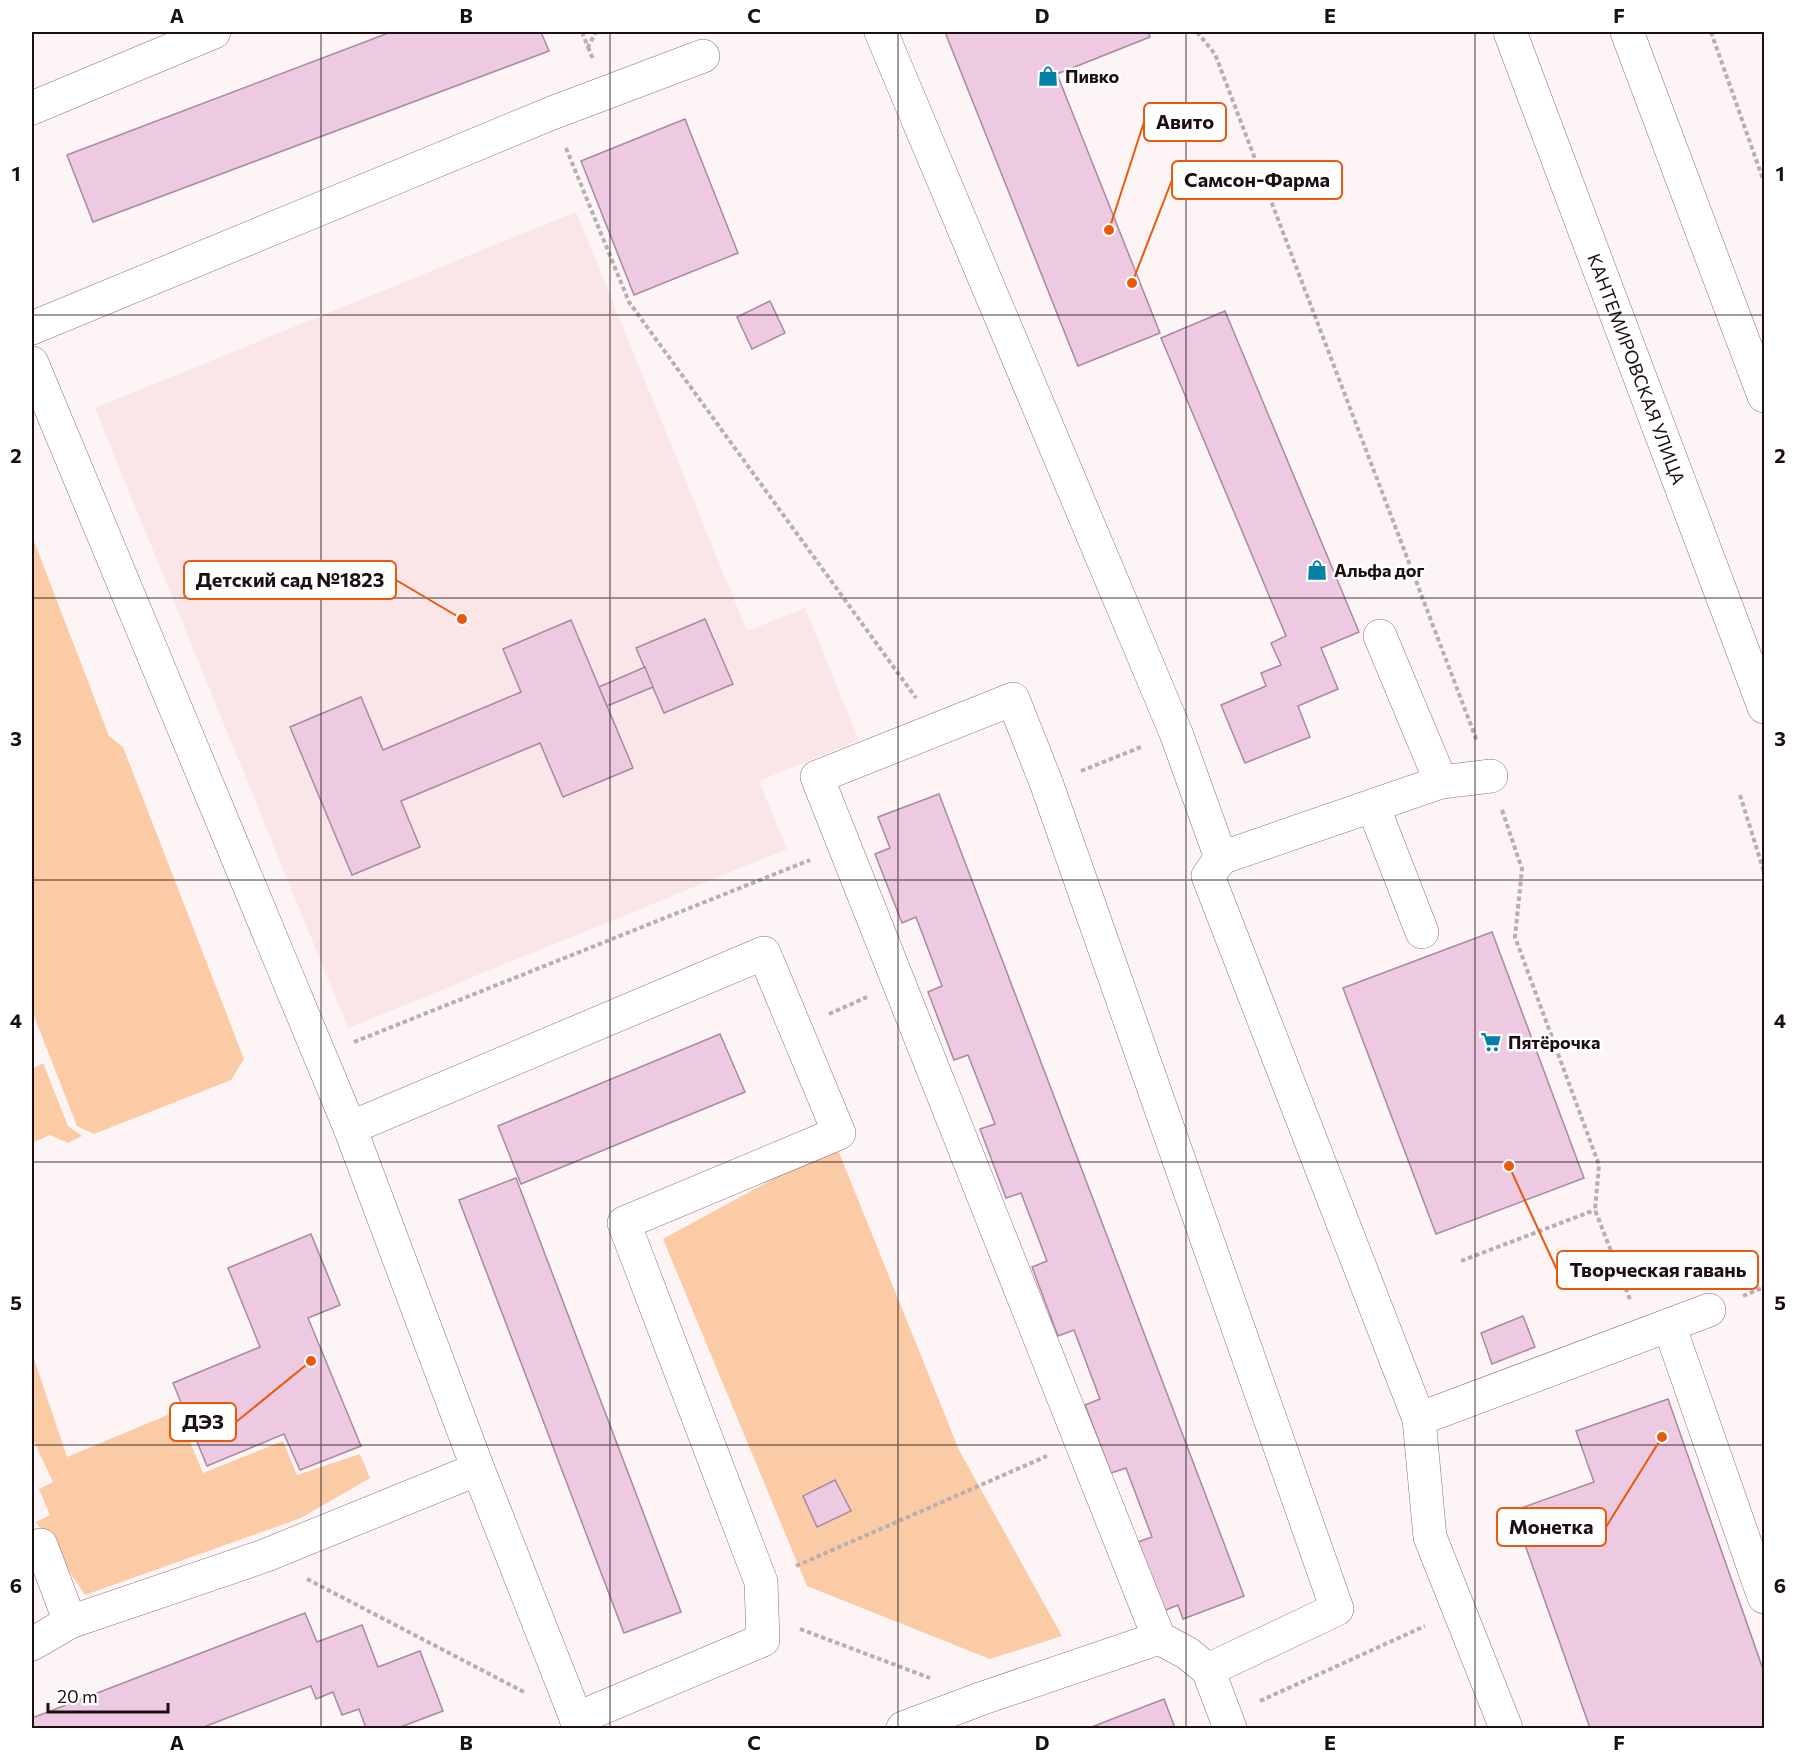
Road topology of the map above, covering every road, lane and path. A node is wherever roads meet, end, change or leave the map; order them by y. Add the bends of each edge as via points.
1 (214, 32) edge
2 (582, 32) edge
3 (596, 32) edge
4 (881, 32) edge
5 (1197, 32) edge
6 (1510, 32) edge
7 (1627, 32) edge
8 (1711, 32) edge
9 (1215, 54) dead end
10 (703, 56) dead end
11 (32, 108) edge
12 (552, 114) junction
13 (1764, 182) edge
14 (32, 328) edge
15 (32, 363) edge
16 (1764, 396) edge
17 (1380, 636) dead end
18 (1764, 707) edge
19 (938, 729) junction
20 (1176, 733) junction
21 (1491, 776) dead end
22 (1441, 782) junction
23 (1047, 785) junction
24 (1740, 795) dead end
25 (1373, 806) junction
26 (1221, 858) junction
27 (1764, 872) edge
28 (774, 875) dead end
29 (1422, 932) dead end
30 (899, 983) junction
31 (796, 1028) junction
32 (319, 1056) junction
33 (350, 1128) junction
34 (1595, 1210) dead end
35 (1461, 1261) dead end
36 (1709, 1310) dead end
37 (1669, 1325) junction
38 (1419, 1419) junction
39 (1081, 1441) junction
40 (478, 1469) junction
41 (41, 1545) dead end
42 (264, 1557) junction
43 (761, 1582) junction
44 (1764, 1597) edge
45 (70, 1622) junction
46 (795, 1627) dead end
47 (1159, 1638) junction
48 (32, 1644) edge
49 (1208, 1670) junction
50 (525, 1692) dead end
51 (983, 1698) junction
52 (578, 1724) edge
53 (903, 1728) edge
54 (1230, 1728) edge
55 (1506, 1728) edge

1 - 11 main road
2 - 3 path via 588,46
4 - 20 main road
5 - 9 path
6 - 18 main road, КАНТЕМИРОВСКАЯ УЛИЦА
7 - 16 main road
8 - 13 path
10 - 12 main road
12 - 14 main road
12 - 19 path via 629,302
15 - 32 main road
17 - 22 main road
19 - 23 main road via 1013,699
19 - 30 main road via 817,777
20 - 23 path
20 - 26 main road
21 - 22 main road
22 - 25 main road
23 - 49 main road via 1337,1610
24 - 27 path
25 - 26 main road
25 - 29 main road
26 - 38 main road via 1208,876
28 - 32 path
30 - 31 path
30 - 39 main road
31 - 33 main road via 764,953
31 - 43 main road via 839,1132 624,1223
32 - 33 main road
33 - 40 main road
34 - 35 path
36 - 37 main road
37 - 38 main road
37 - 44 main road
38 - 55 main road via 1430,1538
39 - 43 path
39 - 47 main road
40 - 42 main road
40 - 52 main road
41 - 45 main road
42 - 45 main road
42 - 50 path
43 - 52 main road via 763,1640
45 - 48 main road
46 - 51 path
47 - 49 main road
47 - 51 main road
49 - 54 main road
51 - 53 main road

